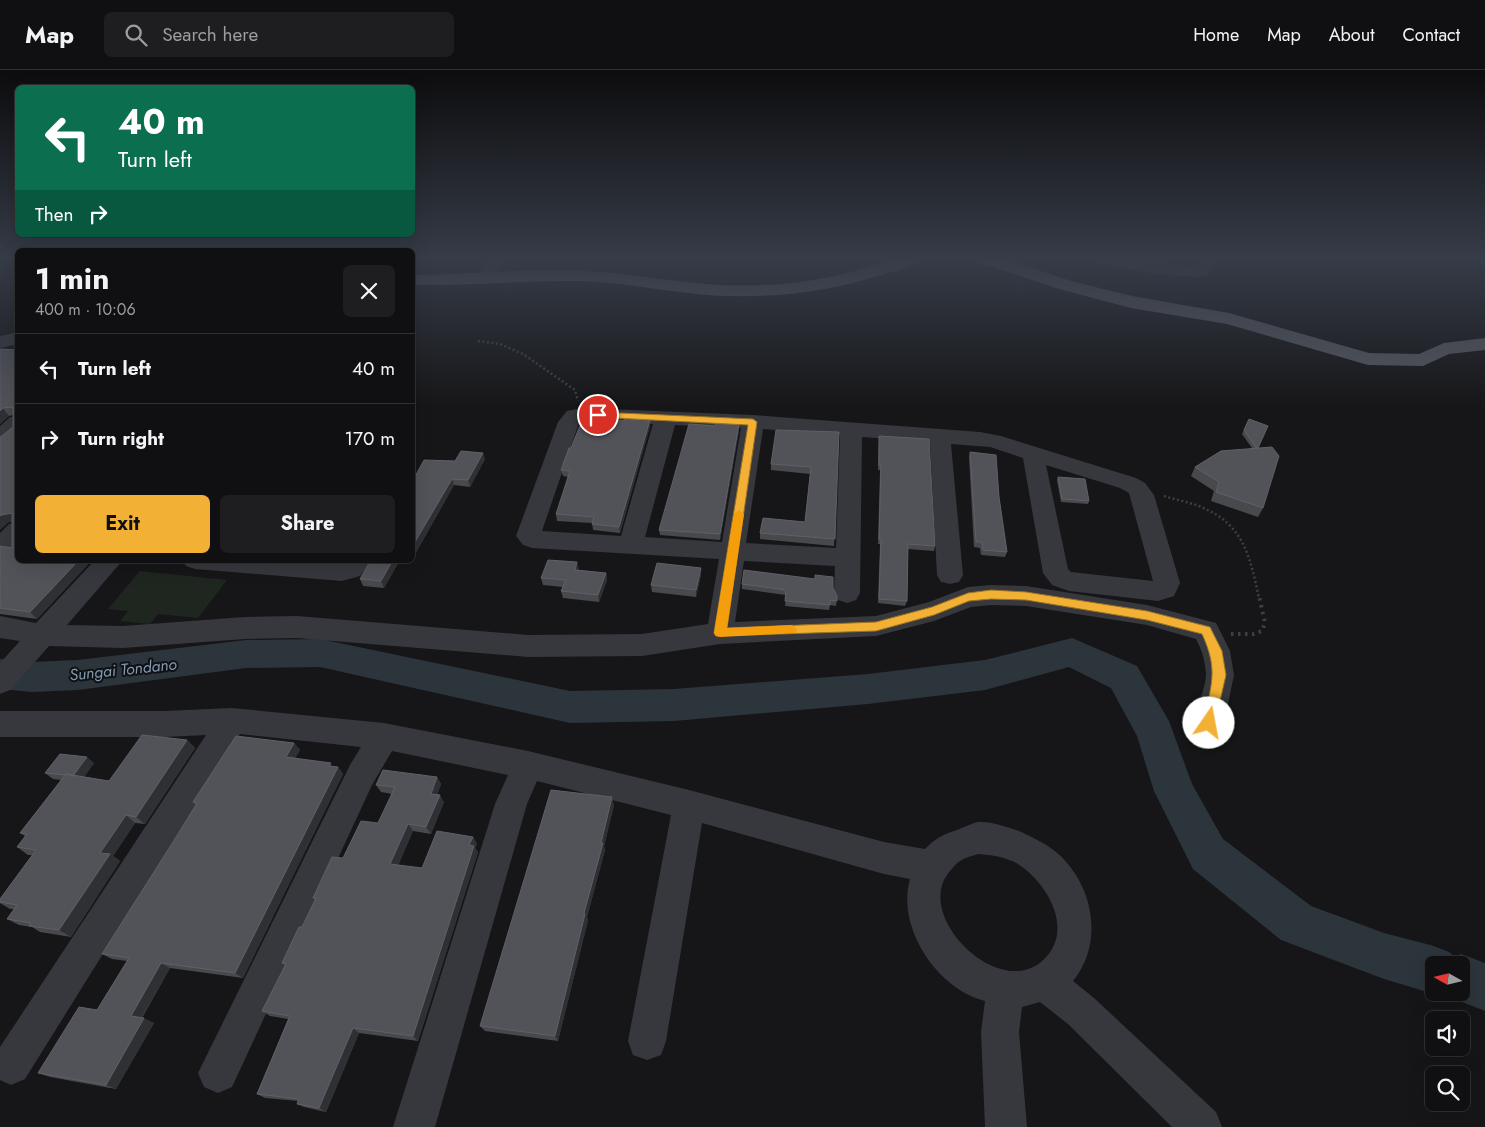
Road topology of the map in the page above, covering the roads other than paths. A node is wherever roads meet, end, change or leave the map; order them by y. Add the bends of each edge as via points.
1 (1167, 308) edge
2 (15, 339) edge
3 (0, 342) edge
4 (1485, 344) edge
5 (666, 417) junction
6 (753, 422) junction
7 (15, 424) edge
8 (851, 429) junction
9 (940, 436) junction
10 (0, 437) edge
11 (1033, 454) junction
12 (15, 533) edge
13 (15, 545) edge
14 (631, 545) junction
15 (733, 551) junction
16 (846, 558) junction
17 (107, 563) edge
18 (254, 563) edge
19 (357, 563) edge
20 (950, 575) dead end
21 (847, 593) dead end
22 (0, 627) edge
23 (720, 633) junction
24 (34, 643) junction
25 (0, 682) edge
26 (232, 721) junction
27 (1209, 723) dead end
28 (0, 724) edge
29 (384, 736) junction
30 (528, 765) junction
31 (689, 805) junction
32 (927, 878) junction
33 (1053, 974) junction
34 (996, 986) junction
35 (647, 1041) dead end
36 (11, 1065) dead end
37 (218, 1073) dead end
38 (414, 1127) edge
39 (1006, 1127) edge
40 (1201, 1127) edge

1 - 4 main road via 1229,319 1368,358 1423,360 1444,349
2 - 3 street
5 - 6 street
5 - 14 street
5 - 14 street via 574,416 569,422 528,536 541,540
6 - 8 street
6 - 15 street
7 - 10 street
8 - 9 street
8 - 16 street
9 - 11 street via 993,441
9 - 20 street
11 - 11 street via 1056,573 1070,581 1158,591 1165,589 1167,583 1142,495 1137,488
12 - 13 street via 7,541
14 - 15 street
15 - 16 street
15 - 23 street
16 - 21 street
17 - 24 street
18 - 19 street via 342,572
22 - 24 street
23 - 24 street via 642,645 528,646 297,627
23 - 27 street via 876,626 934,611 968,597 991,595 1026,596 1147,615 1206,630 1216,651 1220,675
24 - 25 street
26 - 28 street
26 - 29 street
26 - 36 street
29 - 30 street
29 - 37 street via 361,775
30 - 31 street
30 - 38 street via 511,804
31 - 32 street via 884,858
31 - 35 street
32 - 33 street via 938,858 956,844 978,838 1016,845 1039,859 1058,879 1071,904 1074,918 1070,956
32 - 34 street via 925,916 936,942 959,968
33 - 34 street via 1025,988
33 - 40 street via 1081,1010
34 - 39 street

